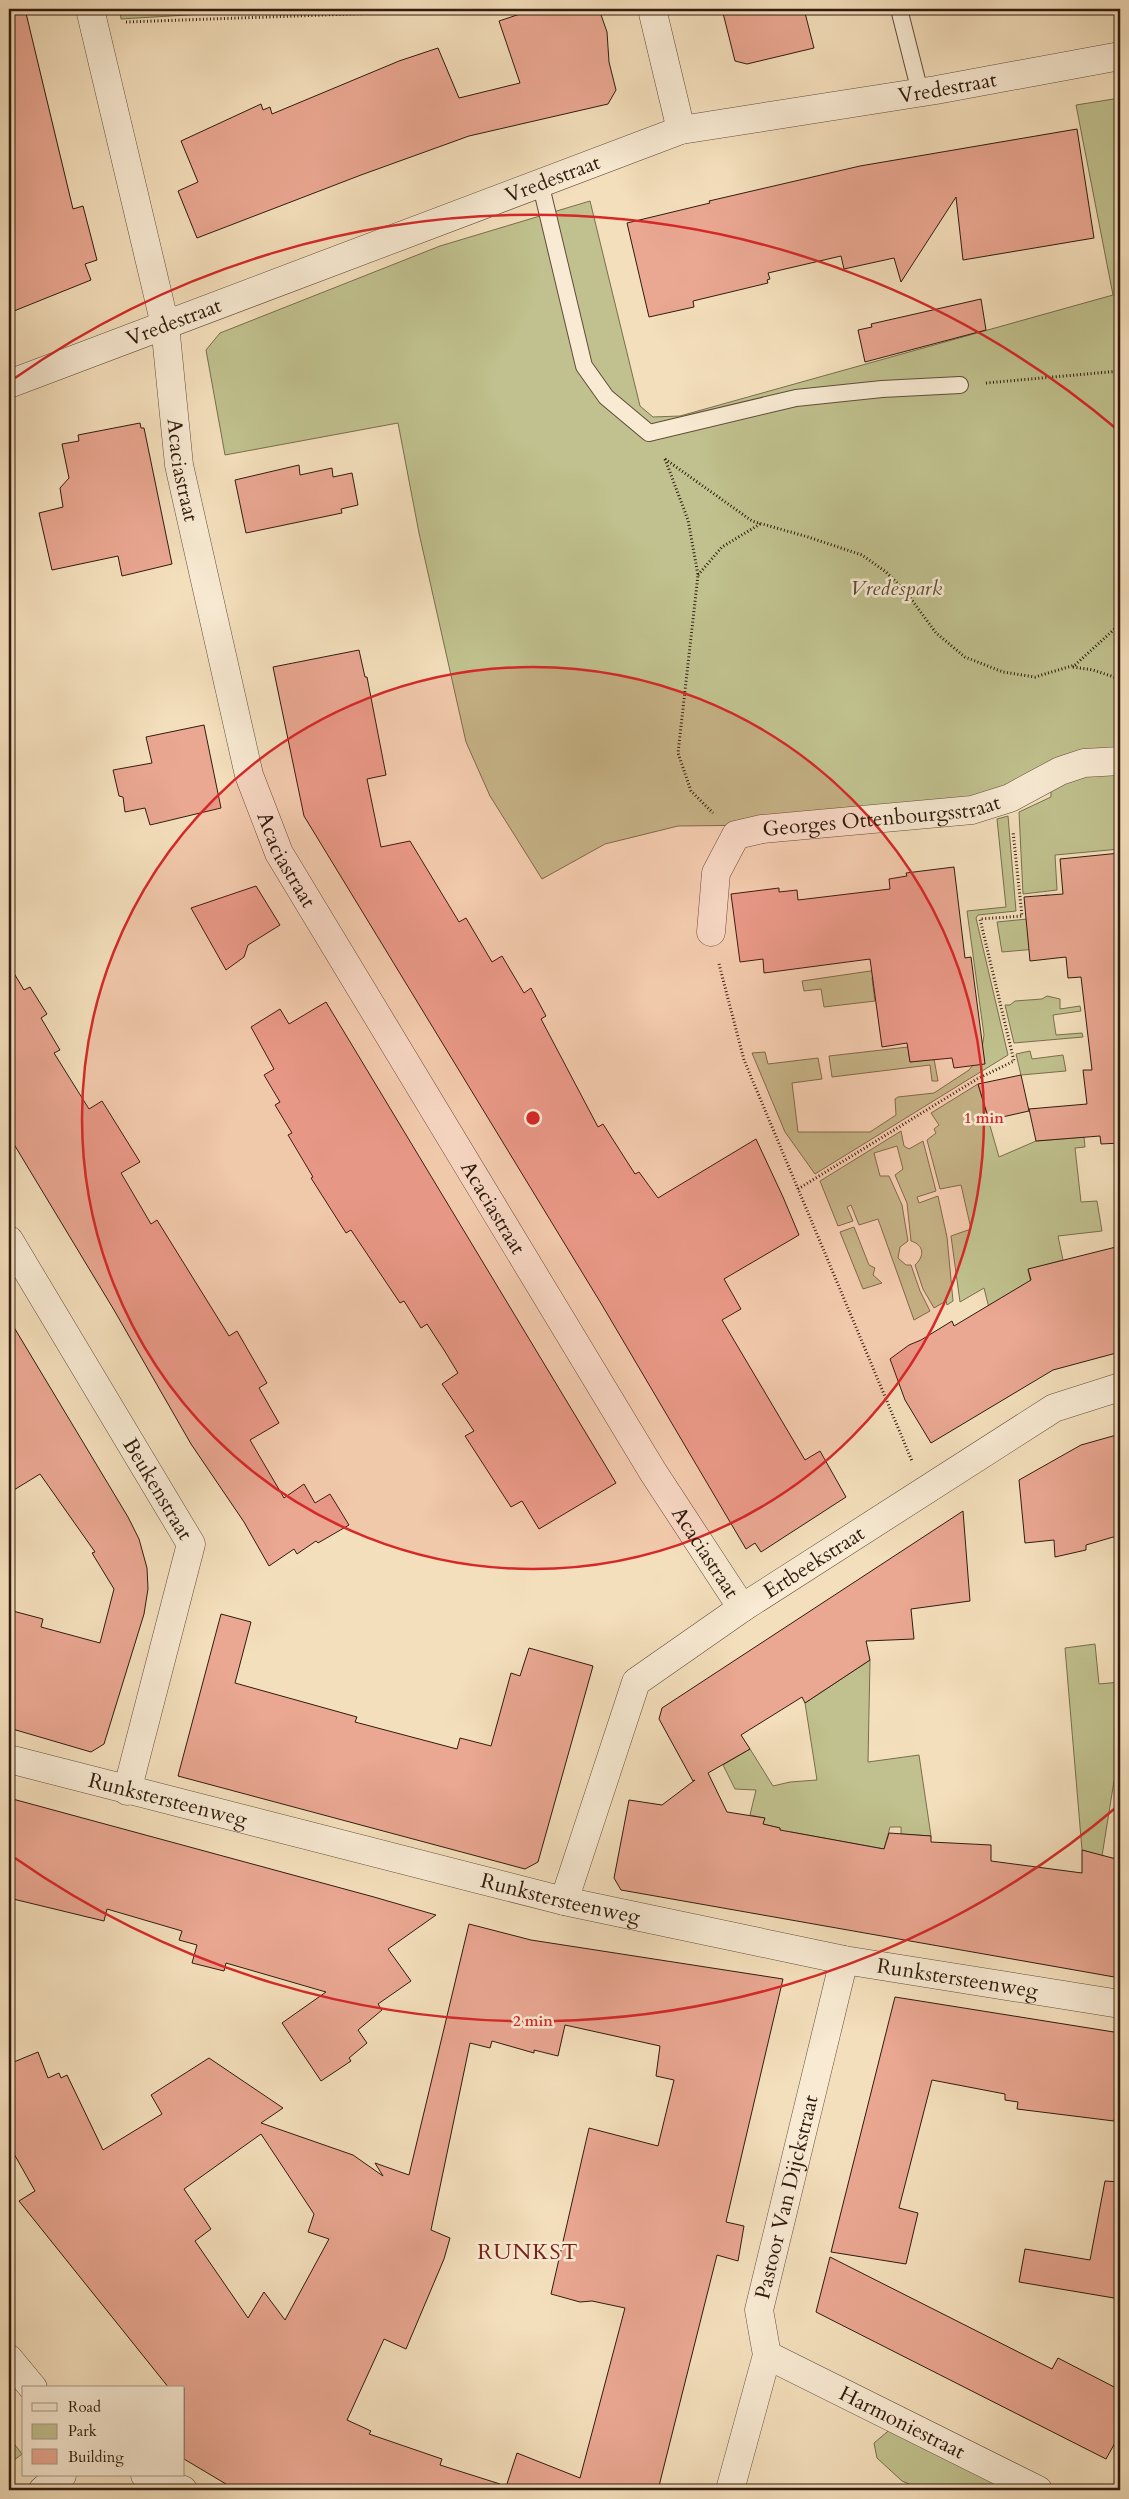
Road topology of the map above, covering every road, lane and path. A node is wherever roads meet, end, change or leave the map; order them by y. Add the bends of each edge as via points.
1 (408, 9) edge
2 (652, 9) edge
3 (899, 9) edge
4 (91, 16) edge
5 (1120, 56) edge
6 (920, 92) junction
7 (681, 130) junction
8 (540, 182) junction
9 (165, 325) junction
10 (1120, 371) edge
11 (9, 384) edge
12 (960, 385) joint
13 (649, 433) junction
14 (665, 459) junction
15 (760, 523) junction
16 (698, 575) junction
17 (1120, 624) edge
18 (1070, 667) junction
19 (1120, 679) edge
20 (1120, 761) edge
21 (1010, 798) junction
22 (736, 835) junction
23 (711, 932) joint
24 (798, 1189) junction
25 (9, 1240) edge
26 (1120, 1387) edge
27 (924, 1492) junction
28 (742, 1608) junction
29 (9, 1759) edge
30 (127, 1791) junction
31 (564, 1901) junction
32 (844, 1960) junction
33 (1120, 2004) edge
34 (767, 2355) junction
35 (9, 2359) edge
36 (31, 2386) edge
37 (61, 2476) edge
38 (148, 2476) edge
39 (43, 2490) edge
40 (183, 2490) edge
41 (730, 2490) edge
42 (1038, 2490) edge

1 - 4 path via 408,12
2 - 7 street
3 - 6 lane
4 - 9 street, Acaciastraat
5 - 6 street, Vredestraat
6 - 7 street, Vredestraat
7 - 8 street, Vredestraat
8 - 9 street, Vredestraat
8 - 13 lane via 584,366 606,397
9 - 11 street, Vredestraat
9 - 28 street, Acaciastraat via 179,465 248,775 279,853 653,1472
10 - 12 path
12 - 13 lane via 796,398
13 - 14 path
14 - 15 path via 752,521
14 - 16 path via 688,520
15 - 16 path via 722,547
15 - 18 path via 862,556 886,572 906,592 936,633 965,657 1003,672 1036,677
16 - 22 path via 678,752 691,791
17 - 18 path
18 - 19 path
20 - 21 street, Georges Ottenbourgsstraat via 1084,764 1060,771
21 - 22 street, Georges Ottenbourgsstraat via 972,810 762,829
21 - 24 path via 1022,916 980,919 1014,1061 977,1079
22 - 23 street, Georges Ottenbourgsstraat via 716,873
23 - 24 path via 744,1060
24 - 27 path
25 - 30 street, Beukenstraat via 191,1544
26 - 27 street, Ertbeekstraat via 1054,1408
27 - 28 street, Ertbeekstraat
28 - 31 street, Ertbeekstraat via 636,1682
29 - 30 street, Runkstersteenweg
30 - 31 street, Runkstersteenweg
31 - 32 street, Runkstersteenweg
32 - 33 street, Runkstersteenweg
32 - 34 street, Pastoor Van Dijckstraat via 759,2310
34 - 41 street, Pastoor Van Dijckstraat
34 - 42 street, Harmoniestraat
35 - 36 street
37 - 39 street
38 - 40 street

